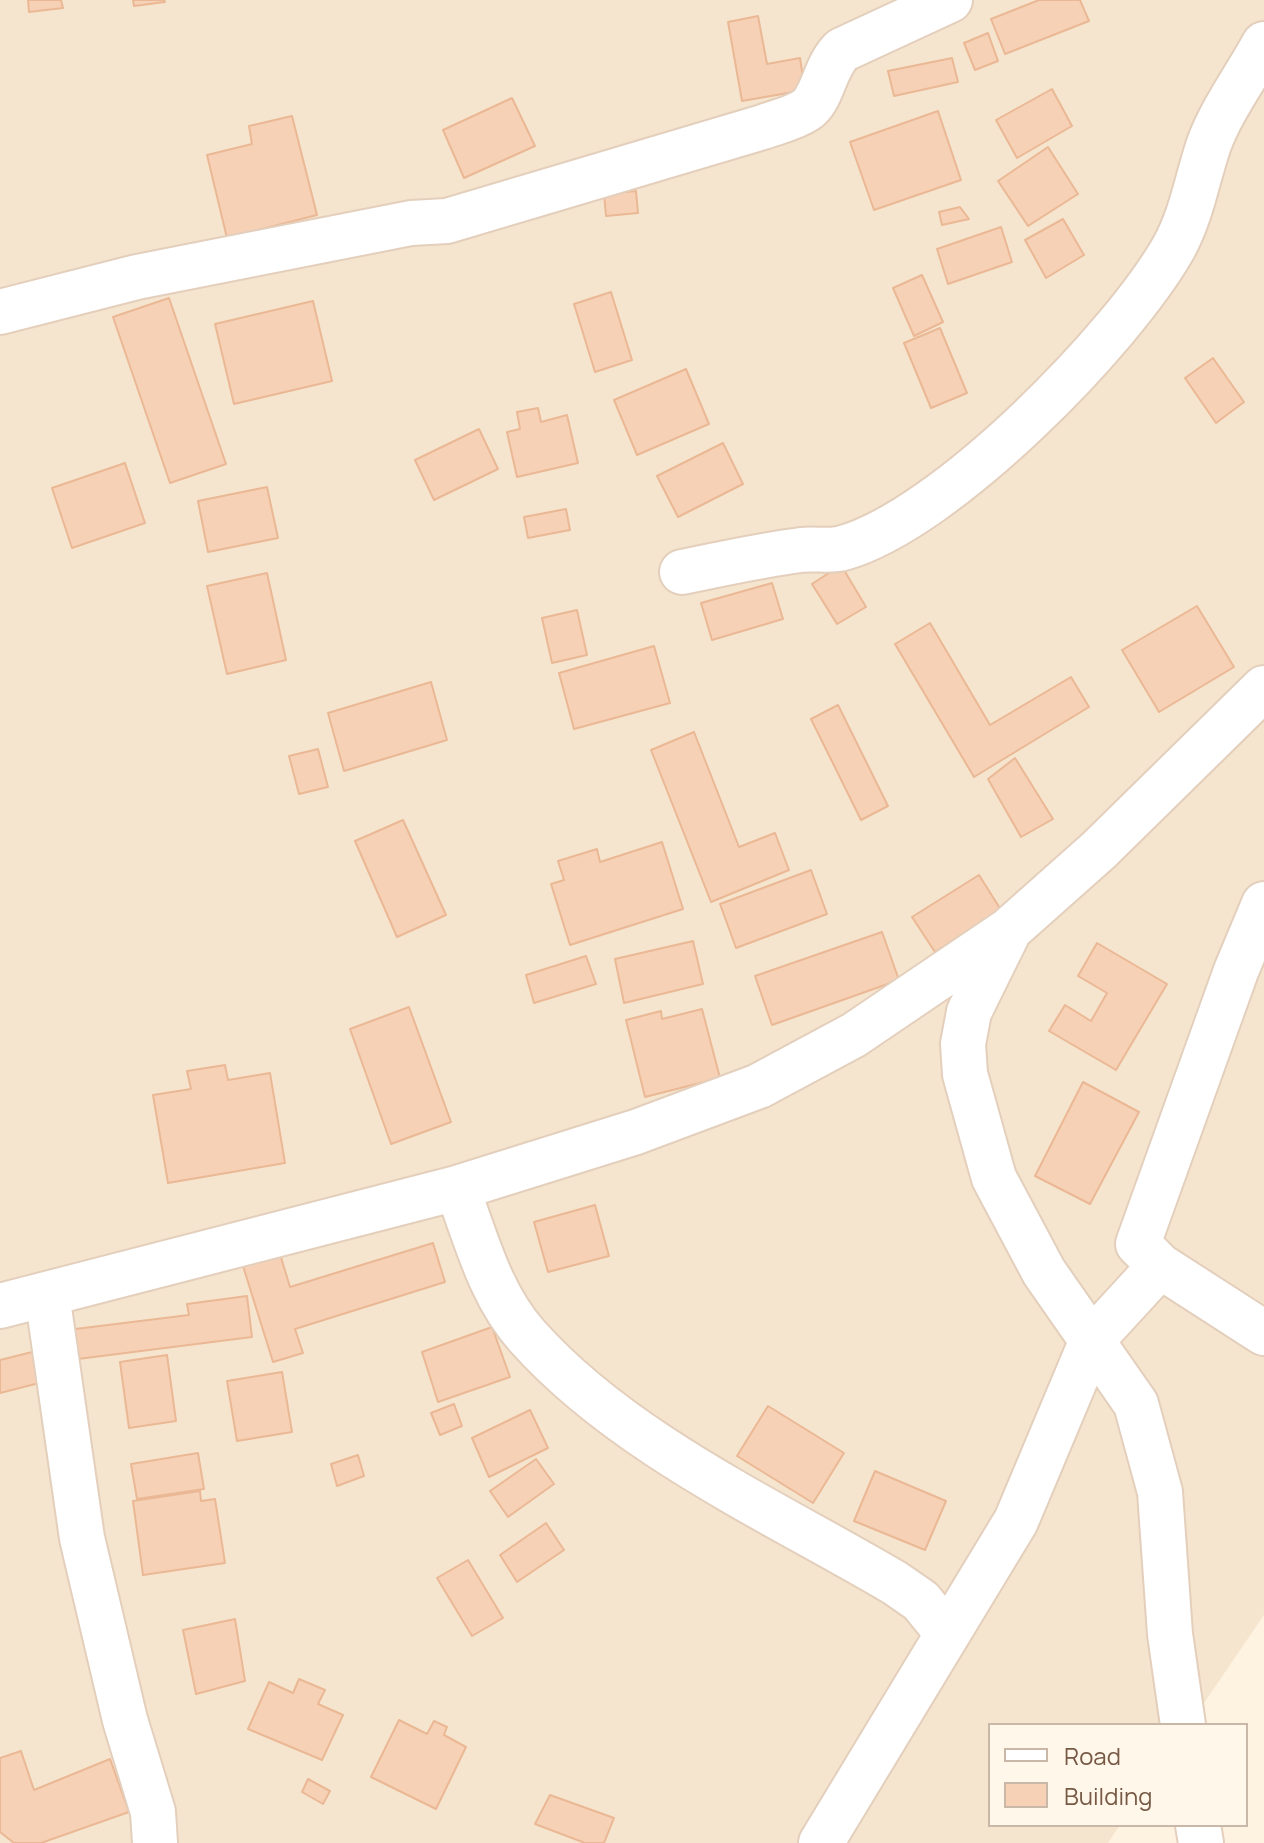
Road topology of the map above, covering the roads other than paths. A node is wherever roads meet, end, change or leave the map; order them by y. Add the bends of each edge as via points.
1 (950, 0) edge
2 (1264, 44) edge
3 (0, 312) edge
4 (682, 572) dead end
5 (1264, 688) edge
6 (1264, 904) edge
7 (1009, 930) junction
8 (457, 1188) junction
9 (1160, 1266) junction
10 (47, 1294) junction
11 (0, 1306) edge
12 (1264, 1333) edge
13 (1092, 1340) junction
14 (946, 1632) junction
15 (1183, 1723) edge
16 (155, 1843) edge
17 (821, 1843) edge

1 - 3 street via 842,50 831,60 813,104 763,127 447,221 411,223 137,277
2 - 4 street via 1221,115 1200,183 1159,273 1059,390 993,451 946,492 872,537 841,549 805,549
5 - 7 street
6 - 9 street via 1138,1244
7 - 8 street via 854,1035 759,1086 636,1132
7 - 13 street via 969,1012 965,1074 994,1178 1044,1272
8 - 10 street
8 - 14 street via 492,1283 526,1335 590,1394 731,1491 921,1601
9 - 12 street
9 - 13 street
10 - 11 street
10 - 16 street via 82,1538 125,1720 153,1812
13 - 14 street via 1016,1521
13 - 15 street via 1136,1404 1160,1492
14 - 17 street

